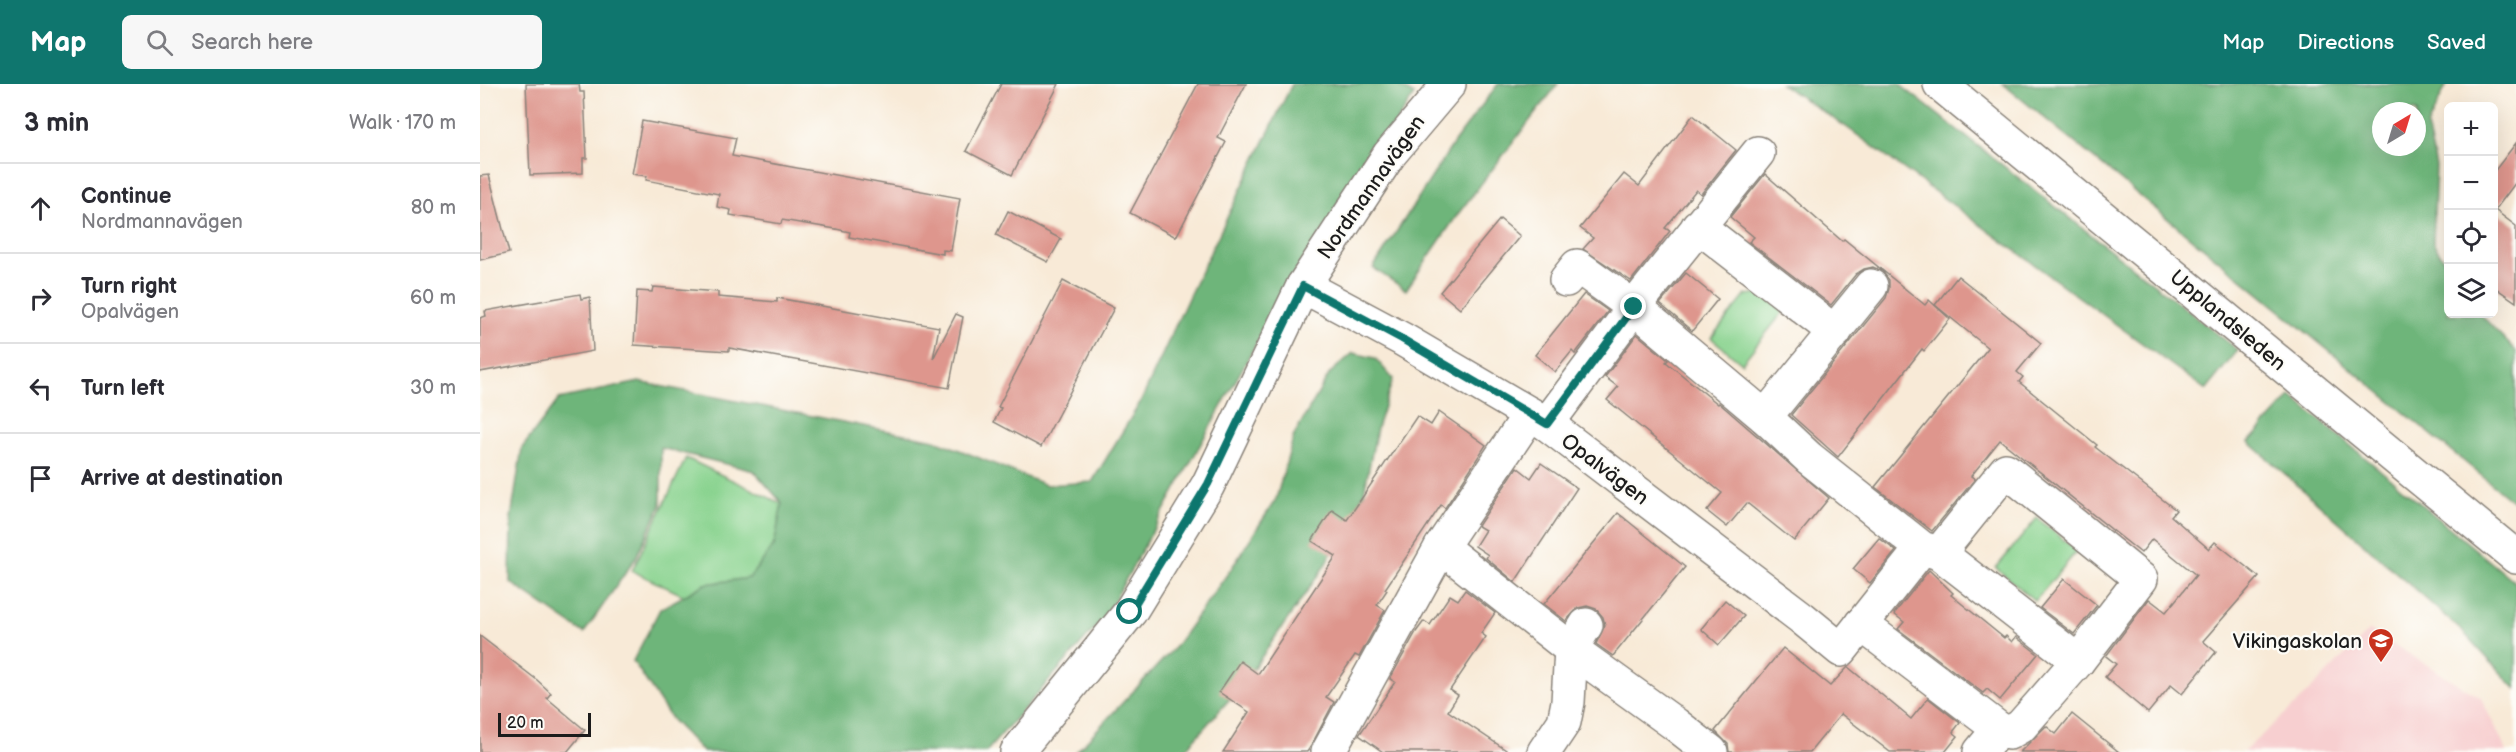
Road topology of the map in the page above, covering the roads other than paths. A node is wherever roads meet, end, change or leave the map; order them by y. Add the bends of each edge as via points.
1 (1940, 84) edge
2 (1439, 87) edge
3 (1758, 153) dead end
4 (1698, 226) junction
5 (1566, 280) dead end
6 (1303, 286) junction
7 (1871, 286) dead end
8 (1634, 307) junction
9 (1834, 332) junction
10 (1766, 417) junction
11 (1538, 419) junction
12 (1440, 547) junction
13 (1931, 551) junction
14 (2516, 557) edge
15 (1861, 624) junction
16 (1579, 637) junction
17 (2078, 661) junction
18 (1989, 741) edge
19 (1337, 749) edge
20 (1017, 752) edge
21 (1544, 752) edge
22 (1711, 752) edge

1 - 14 street, Upplandsleden
2 - 6 street, Nordmannavägen via 1360,196
3 - 4 street
4 - 8 street
4 - 9 street
5 - 8 street via 1577,266
6 - 11 street, Opalvägen
6 - 20 street, Nordmannavägen via 1208,484 1136,602
7 - 9 street
8 - 10 street
8 - 11 street
9 - 10 street
10 - 13 street via 1809,458
11 - 12 street
11 - 15 street, Opalvägen via 1841,650
12 - 16 street
12 - 19 street
13 - 15 street
13 - 17 street
13 - 17 street via 2006,470 2140,579
15 - 18 street
16 - 21 street via 1564,722
16 - 22 street
17 - 18 street via 2021,726

